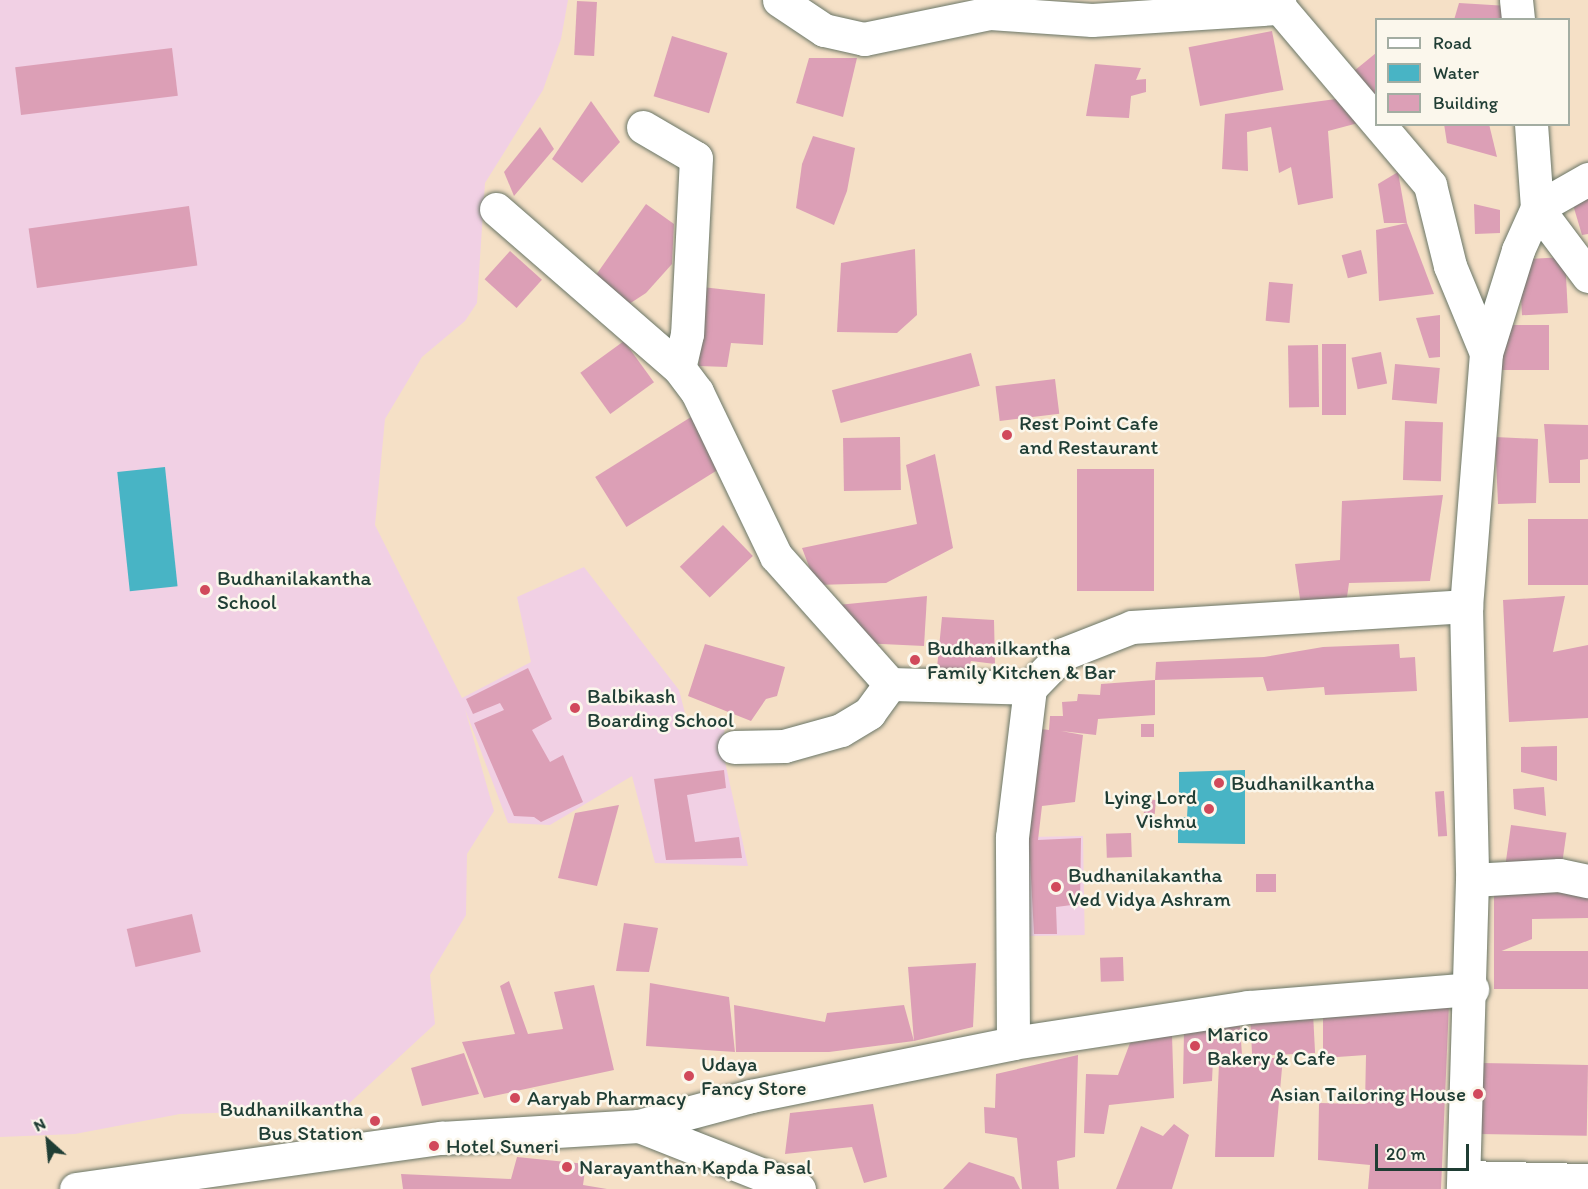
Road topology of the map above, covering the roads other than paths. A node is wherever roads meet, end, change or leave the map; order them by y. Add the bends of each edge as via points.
1 (779, 0) edge
2 (1516, 0) edge
3 (1279, 4) edge
4 (1518, 18) edge
5 (1375, 119) edge
6 (1381, 126) edge
7 (1531, 126) edge
8 (643, 127) dead end
9 (1588, 178) edge
10 (496, 208) dead end
11 (1538, 208) junction
12 (1588, 276) edge
13 (1486, 353) junction
14 (679, 368) junction
15 (1466, 606) junction
16 (890, 684) junction
17 (1030, 687) junction
18 (734, 747) dead end
19 (1472, 880) junction
20 (1588, 881) edge
21 (1472, 989) junction
22 (1013, 1043) junction
23 (639, 1126) junction
24 (1588, 1180) edge
25 (1464, 1183) edge
26 (76, 1189) edge
27 (799, 1189) edge

1 - 3 street via 824,30 864,39 990,13 1092,20
2 - 4 street
3 - 5 street
6 - 13 street via 1430,185 1450,266
7 - 11 street
8 - 14 street via 696,158 687,334
9 - 11 street
10 - 14 street
11 - 12 street
11 - 13 street via 1518,250
13 - 15 street
14 - 16 street via 697,392 776,556
15 - 17 street via 1132,627 1063,654
15 - 19 street
16 - 17 street
16 - 18 street via 869,713 841,730 784,746
17 - 22 street via 1012,837
19 - 20 street via 1559,876
19 - 21 street
21 - 22 street via 1248,1007
21 - 25 street
22 - 23 street via 751,1096
23 - 26 street via 441,1138
23 - 27 street
24 - 25 street

